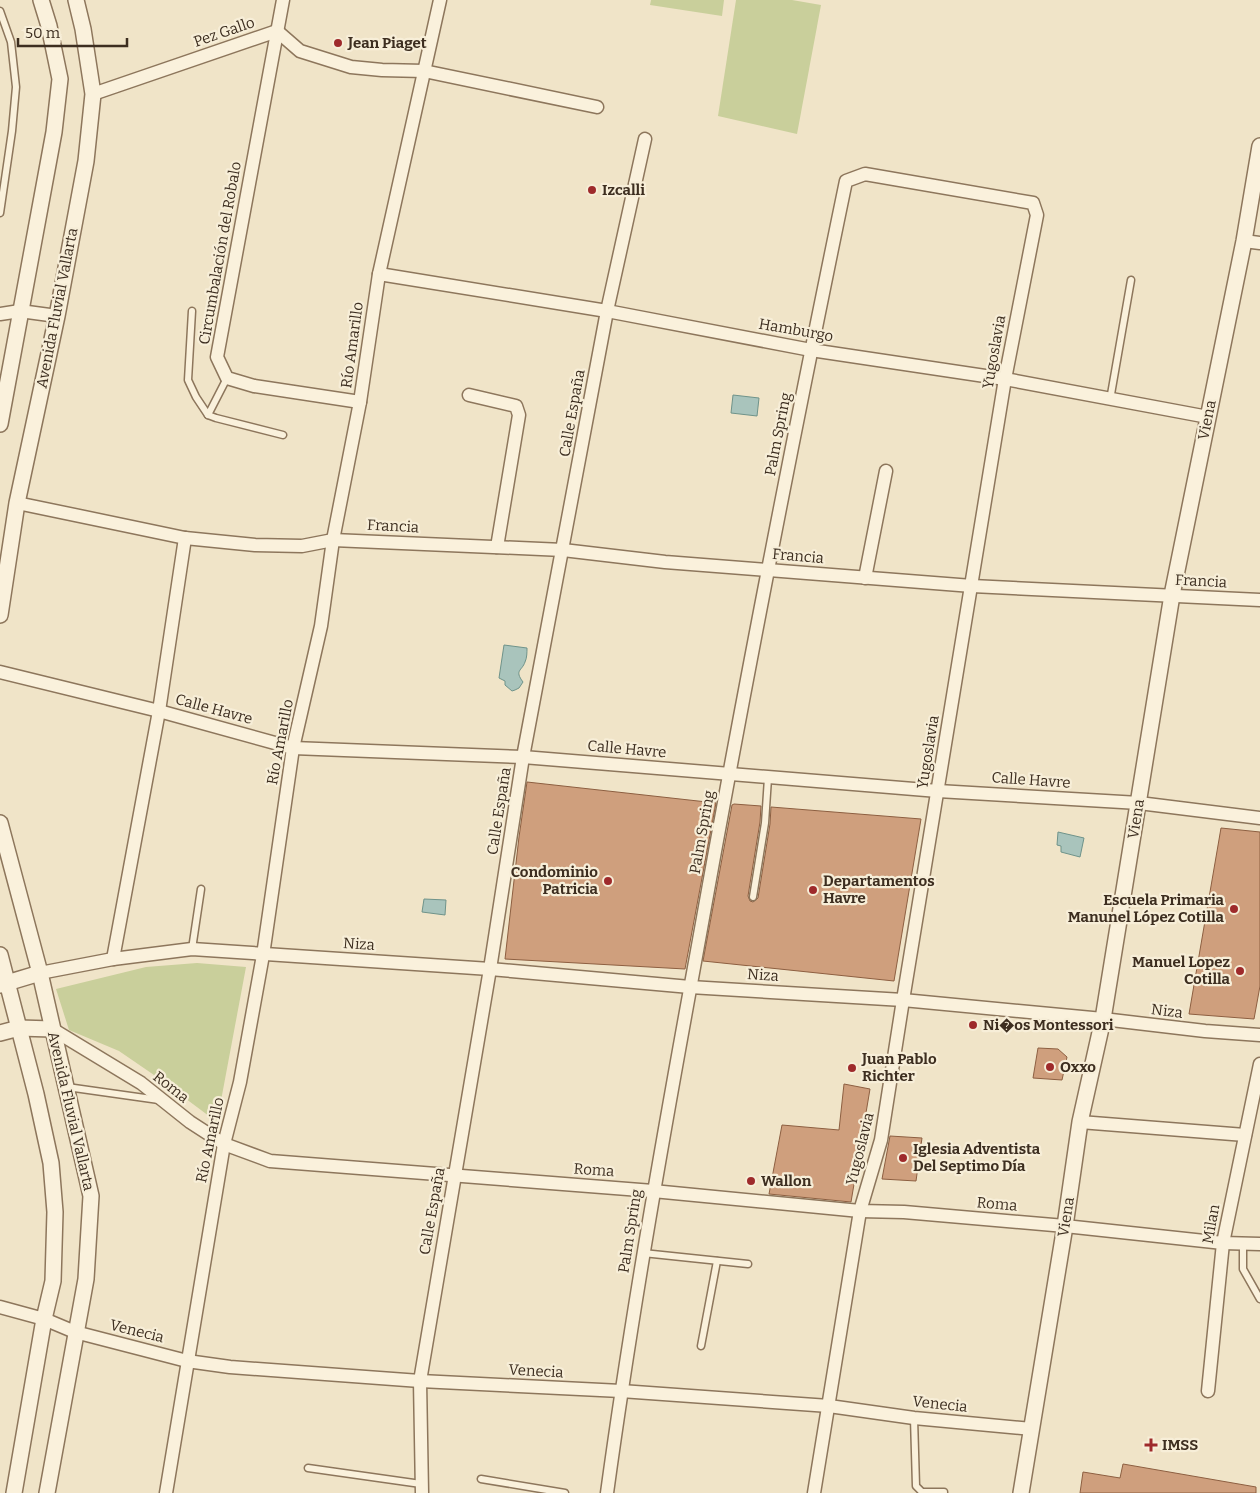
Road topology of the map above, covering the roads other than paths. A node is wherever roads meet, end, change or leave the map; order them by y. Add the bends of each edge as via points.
1 (41, 0) edge
2 (76, 0) edge
3 (283, 0) edge
4 (440, 0) edge
5 (0, 11) edge
6 (277, 31) junction
7 (424, 71) junction
8 (93, 94) junction
9 (597, 107) dead end
10 (645, 139) dead end
11 (1260, 146) edge
12 (846, 181) joint
13 (0, 213) edge
14 (1244, 241) junction
15 (1260, 243) edge
16 (379, 274) junction
17 (1131, 280) dead end
18 (20, 311) junction
19 (192, 311) dead end
20 (607, 311) junction
21 (0, 314) edge
22 (57, 316) junction
23 (811, 350) junction
24 (227, 378) junction
25 (1005, 379) junction
26 (469, 394) dead end
27 (1110, 400) junction
28 (360, 402) junction
29 (208, 415) junction
30 (1208, 417) junction
31 (0, 424) edge
32 (283, 435) dead end
33 (886, 471) dead end
34 (17, 503) junction
35 (185, 538) junction
36 (333, 540) junction
37 (497, 547) junction
38 (563, 550) junction
39 (768, 569) junction
40 (865, 578) junction
41 (972, 586) junction
42 (1172, 596) junction
43 (1260, 600) edge
44 (0, 615) edge
45 (0, 672) edge
46 (159, 711) junction
47 (293, 748) junction
48 (523, 757) junction
49 (729, 774) junction
50 (768, 778) junction
51 (938, 791) junction
52 (1139, 803) junction
53 (1260, 818) edge
54 (0, 822) edge
55 (201, 889) dead end
56 (753, 897) dead end
57 (192, 949) junction
58 (0, 955) edge
59 (264, 955) junction
60 (113, 958) junction
61 (490, 969) junction
62 (40, 973) junction
63 (3, 984) edge
64 (690, 986) junction
65 (902, 1000) junction
66 (1103, 1019) junction
67 (19, 1028) junction
68 (52, 1029) junction
69 (0, 1033) edge
70 (1260, 1034) edge
71 (1260, 1064) edge
72 (67, 1087) junction
73 (162, 1101) junction
74 (1080, 1122) junction
75 (1245, 1135) junction
76 (224, 1144) junction
77 (455, 1176) junction
78 (653, 1191) junction
79 (860, 1211) junction
80 (1065, 1226) junction
81 (1223, 1243) junction
82 (1243, 1243) junction
83 (1260, 1244) edge
84 (643, 1253) junction
85 (717, 1261) junction
86 (748, 1264) dead end
87 (1260, 1299) edge
88 (0, 1307) edge
89 (44, 1319) junction
90 (75, 1332) junction
91 (701, 1346) dead end
92 (188, 1361) junction
93 (420, 1381) junction
94 (621, 1391) junction
95 (1208, 1391) dead end
96 (829, 1406) junction
97 (914, 1418) junction
98 (1032, 1429) junction
99 (308, 1468) dead end
100 (481, 1479) dead end
101 (422, 1488) edge
102 (944, 1492) edge
103 (14, 1493) edge
104 (47, 1493) edge
105 (166, 1493) edge
106 (565, 1493) edge
107 (607, 1493) edge
108 (814, 1493) edge
109 (1021, 1493) edge

1 - 18 street via 60,79 54,132
2 - 8 street, Avenida Fluvial Vallarta
3 - 6 street, Circumbalación del Robalo
4 - 7 street, Río Amarillo
5 - 13 lane via 12,42 16,87
6 - 7 street, Pez Gallo via 300,51 351,67
6 - 8 street, Pez Gallo
6 - 24 street, Circumbalación del Robalo via 217,357
7 - 9 street, Pez Gallo
7 - 16 street, Río Amarillo
8 - 22 street, Avenida Fluvial Vallarta via 86,161
10 - 20 street, Calle España
11 - 14 street, Viena
12 - 23 street, Palm Spring
12 - 25 street, Yugoslavia via 865,174 1033,204 1036,216
14 - 15 street
14 - 30 street, Viena
16 - 20 street, Hamburgo
16 - 28 street, Río Amarillo
17 - 27 lane
18 - 21 street
18 - 22 street
18 - 31 street
19 - 29 lane via 188,380
20 - 23 street, Hamburgo
20 - 38 street, Calle España
22 - 34 street, Avenida Fluvial Vallarta
23 - 25 street, Hamburgo
23 - 39 street, Palm Spring
24 - 28 street via 254,386
24 - 29 lane
25 - 27 street, Hamburgo
25 - 41 street, Yugoslavia
26 - 37 street via 516,406 519,415
27 - 30 street, Hamburgo
28 - 36 street, Río Amarillo
29 - 32 lane
30 - 42 street, Viena
33 - 40 street
34 - 35 street, Francia
34 - 44 street, Avenida Fluvial Vallarta
35 - 36 street, Francia via 302,546
35 - 46 street
36 - 37 street, Francia
36 - 47 street, Río Amarillo via 321,626
37 - 38 street, Francia
38 - 39 street, Francia via 665,562
38 - 48 street, Calle España
39 - 40 street, Francia
39 - 49 street, Palm Spring
40 - 41 street, Francia
41 - 42 street, Francia
41 - 51 street, Yugoslavia
42 - 43 street, Francia
42 - 52 street, Viena
45 - 46 street, Calle Havre
46 - 47 street, Calle Havre
46 - 60 street
47 - 48 street, Calle Havre
47 - 59 street, Río Amarillo
48 - 49 street, Calle Havre
48 - 61 street, Calle España
49 - 50 street, Calle Havre
49 - 64 street, Palm Spring
50 - 51 street, Calle Havre
50 - 56 lane via 765,823
51 - 52 street, Calle Havre
51 - 65 street, Yugoslavia
52 - 53 street, Calle Havre
52 - 66 street, Viena
54 - 62 street, Avenida Fluvial Vallarta
55 - 57 lane
57 - 59 street, Niza
57 - 60 street, Niza
58 - 63 street, Avenida Fluvial Vallarta
59 - 61 street, Niza
59 - 76 street, Río Amarillo via 240,1082
60 - 62 street, Niza
61 - 64 street, Niza
61 - 77 street, Calle España
62 - 63 street
62 - 68 street, Avenida Fluvial Vallarta
63 - 67 street, Avenida Fluvial Vallarta
64 - 65 street, Niza
64 - 78 street, Palm Spring
65 - 66 street, Niza
65 - 79 street, Yugoslavia via 881,1140
66 - 70 street, Niza
66 - 74 street, Viena
67 - 68 street
67 - 69 street
67 - 89 street, Avenida Fluvial Vallarta via 51,1163 55,1212 53,1281
68 - 72 street, Avenida Fluvial Vallarta
68 - 73 street, Roma via 140,1083
71 - 75 street, Milan
72 - 73 lane
72 - 90 street, Avenida Fluvial Vallarta via 91,1196 86,1279
73 - 76 street, Roma
74 - 75 street
74 - 80 street, Viena
75 - 81 street, Milan
76 - 77 street, Roma via 270,1161
76 - 92 street, Río Amarillo
77 - 78 street, Roma
77 - 93 street, Calle España
78 - 79 street, Roma
78 - 84 street, Palm Spring
79 - 80 street, Roma
79 - 96 street, Yugoslavia
80 - 81 street, Roma
80 - 98 street, Viena
81 - 82 street, Roma
81 - 95 street, Milan
82 - 83 street, Roma
82 - 87 lane via 1243,1269
84 - 85 lane
84 - 94 street, Palm Spring
85 - 86 lane
85 - 91 lane
88 - 89 street, Venecia
89 - 90 street, Venecia
89 - 103 street, Avenida Fluvial Vallarta
90 - 92 street, Venecia
90 - 104 street, Avenida Fluvial Vallarta
92 - 93 street, Venecia
92 - 105 street, Río Amarillo
93 - 94 street, Venecia
93 - 101 street, Calle España
94 - 96 street, Venecia
94 - 107 street, Palm Spring
96 - 97 street, Venecia
96 - 108 street, Yugoslavia
97 - 98 street, Venecia
97 - 102 lane via 916,1486 922,1492
98 - 109 street, Viena
99 - 101 lane
100 - 106 lane

